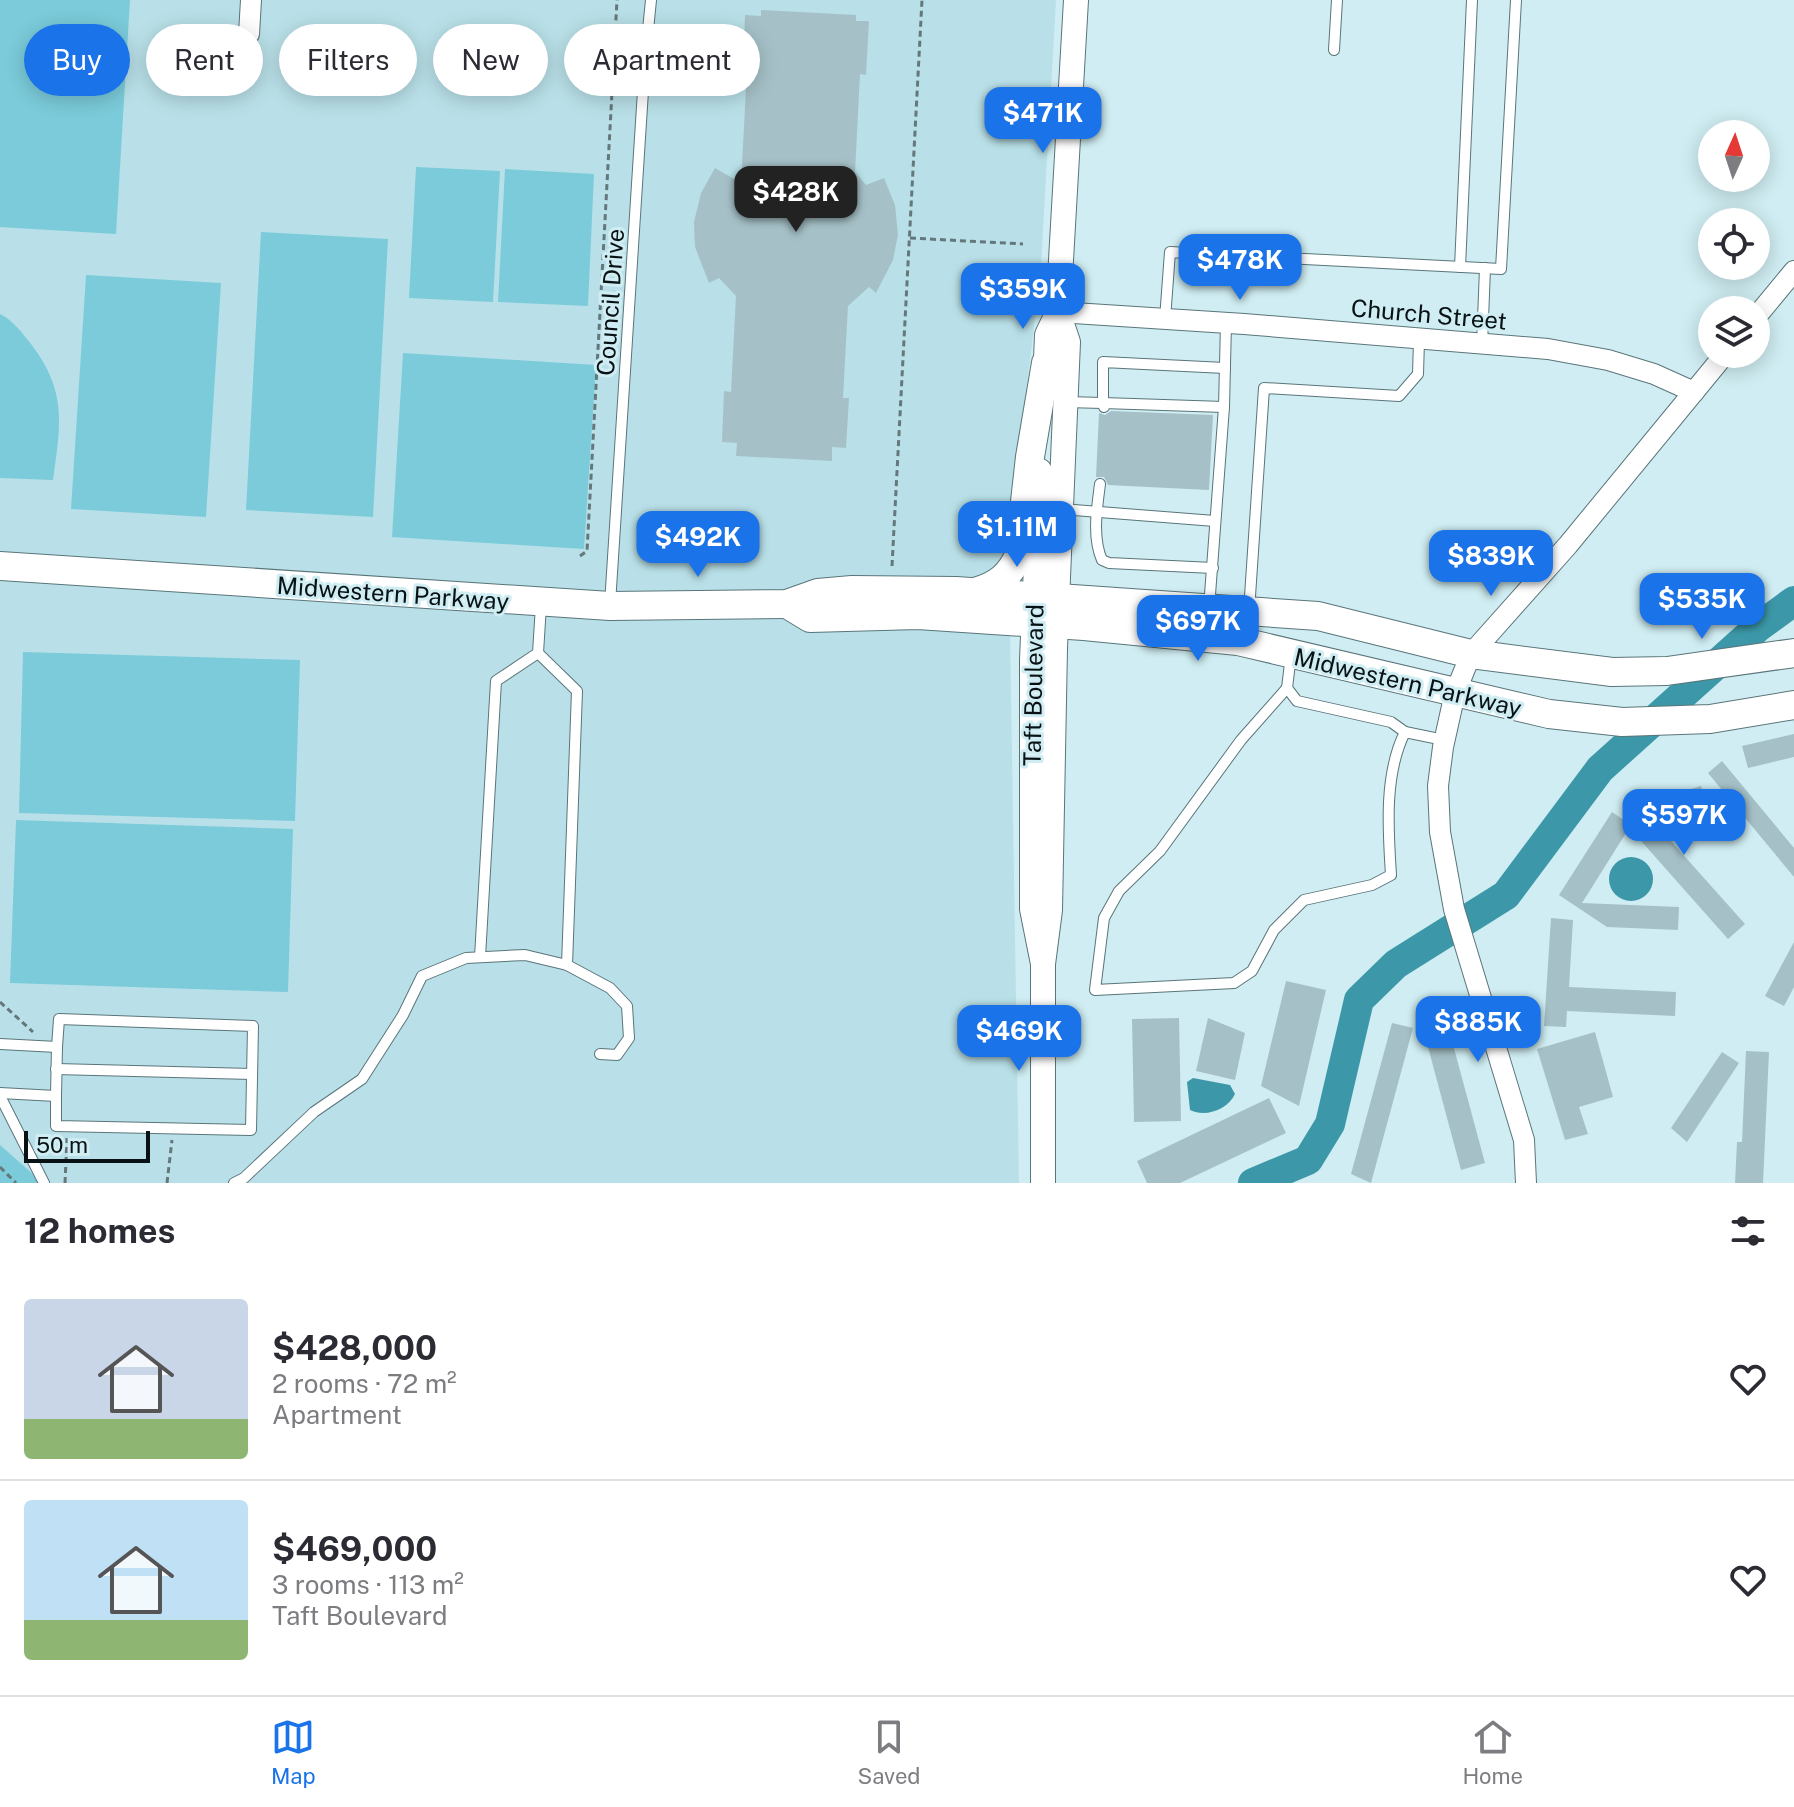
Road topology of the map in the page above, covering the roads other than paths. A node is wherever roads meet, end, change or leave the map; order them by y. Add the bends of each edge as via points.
1 (251, 0) edge
2 (651, 0) edge
3 (1076, 0) edge
4 (1337, 0) edge
5 (1472, 0) edge
6 (1516, 0) edge
7 (250, 24) edge
8 (1334, 50) dead end
9 (1460, 267) junction
10 (1485, 268) junction
11 (1794, 271) edge
12 (1770, 300) edge
13 (1058, 312) junction
14 (1165, 319) junction
15 (1226, 323) junction
16 (1419, 340) junction
17 (1482, 345) junction
18 (1046, 363) junction
19 (1225, 368) junction
20 (1714, 368) edge
21 (1694, 392) junction
22 (1066, 402) junction
23 (1104, 405) junction
24 (1224, 407) junction
25 (1100, 484) dead end
26 (1061, 509) junction
27 (1097, 512) junction
28 (1215, 521) junction
29 (0, 566) edge
30 (1213, 568) junction
31 (973, 593) junction
32 (541, 603) junction
33 (787, 604) junction
34 (610, 606) junction
35 (1045, 610) junction
36 (1209, 610) junction
37 (1249, 613) junction
38 (538, 653) junction
39 (1794, 653) edge
40 (1292, 654) junction
41 (1471, 654) junction
42 (1287, 688) junction
43 (1455, 693) junction
44 (1794, 705) edge
45 (1405, 732) junction
46 (1444, 740) junction
47 (480, 957) junction
48 (567, 965) junction
49 (0, 1044) edge
50 (57, 1047) junction
51 (600, 1054) dead end
52 (56, 1069) junction
53 (252, 1074) junction
54 (0, 1095) edge
55 (56, 1096) junction
56 (44, 1183) edge
57 (234, 1183) edge
58 (1043, 1183) edge
59 (1526, 1183) edge

1 - 7 street
2 - 34 lane, Council Drive
3 - 13 street, Taft Boulevard
4 - 8 lane
5 - 9 lane
6 - 10 lane via 1501,269
9 - 10 lane
9 - 14 lane via 1170,252
10 - 17 lane
11 - 12 street
13 - 14 street, Church Street
13 - 18 street, Taft Boulevard via 1047,335
13 - 22 street, Taft Boulevard via 1068,342
14 - 15 street, Church Street
15 - 16 street, Church Street
15 - 19 lane
16 - 17 street, Church Street
16 - 37 lane via 1418,374 1399,396 1264,388
17 - 21 street, Church Street via 1608,360
18 - 31 main road via 1019,555 1002,581
18 - 35 street, Taft Boulevard
19 - 23 lane via 1103,362
19 - 24 lane
20 - 21 street
21 - 41 street
22 - 23 lane
22 - 26 street, Taft Boulevard
23 - 24 lane
24 - 28 lane
25 - 27 lane
26 - 27 lane
26 - 35 street, Taft Boulevard
27 - 28 lane
27 - 30 lane via 1102,560
28 - 30 lane
29 - 32 main road, Midwestern Parkway
30 - 36 lane
31 - 33 main road, Midwestern Parkway via 852,590 818,593
31 - 35 main road, Midwestern Parkway
32 - 34 main road, Midwestern Parkway
32 - 38 lane
33 - 34 main road, Midwestern Parkway
33 - 35 main road, Midwestern Parkway via 810,618
35 - 36 main road, Midwestern Parkway
35 - 40 main road, Midwestern Parkway
35 - 58 street, Taft Boulevard via 1032,909 1043,964
36 - 37 main road, Midwestern Parkway
37 - 41 main road, Midwestern Parkway via 1318,616
38 - 47 lane via 496,681
38 - 48 lane via 577,691
39 - 41 main road, Midwestern Parkway via 1667,671 1612,672
40 - 42 lane
40 - 43 main road, Midwestern Parkway
41 - 43 street
42 - 45 lane via 1297,701 1391,722
42 - 45 lane via 1241,740 1160,851 1119,891 1104,918 1095,990 1234,983 1252,971 1274,930 1304,900 1372,885 1391,875 1394,754
43 - 44 main road, Midwestern Parkway via 1549,714 1622,722 1710,719
43 - 46 street
45 - 46 lane
46 - 59 street via 1440,832 1454,909 1524,1140
47 - 48 lane via 525,955
47 - 57 lane via 422,976 362,1079 314,1112
48 - 51 lane via 610,988 627,1006 629,1038 617,1055
49 - 50 lane
50 - 52 lane
50 - 53 lane via 59,1019 253,1026
52 - 53 lane
52 - 55 lane
53 - 55 lane via 251,1130 56,1126
54 - 55 lane
54 - 56 lane

